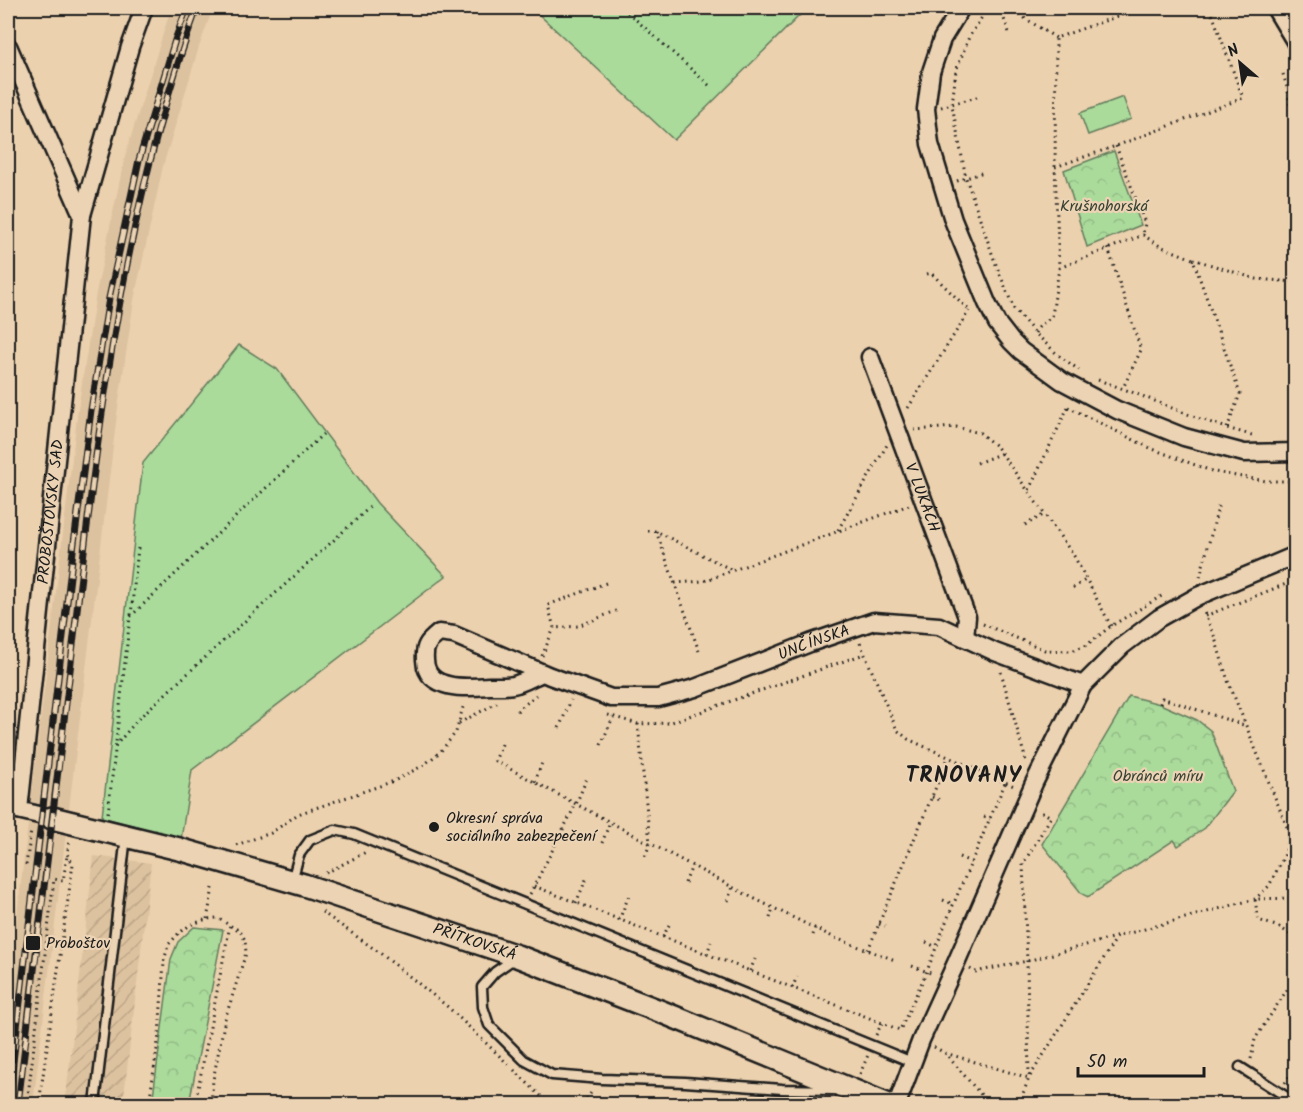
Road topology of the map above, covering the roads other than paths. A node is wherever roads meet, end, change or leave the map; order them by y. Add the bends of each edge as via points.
1 (144, 8) edge
2 (960, 8) edge
3 (1275, 8) edge
4 (1296, 43) edge
5 (8, 46) edge
6 (82, 215) junction
7 (870, 357) dead end
8 (1296, 452) edge
9 (1296, 555) edge
10 (965, 638) junction
11 (543, 673) junction
12 (1083, 685) junction
13 (28, 812) edge
14 (116, 833) junction
15 (298, 883) junction
16 (518, 956) junction
17 (912, 1062) junction
18 (1244, 1070) road end
19 (854, 1090) junction
20 (1296, 1103) edge
21 (95, 1104) edge
22 (886, 1104) edge
23 (897, 1104) edge

1 - 6 street, PROBOŠTOVSKÝ SAD
2 - 8 street via 942,39 931,72 926,109 930,144 953,220 997,322 1021,351 1062,381 1117,410 1184,436 1244,453
3 - 4 street
5 - 6 street, PROBOŠTOVSKÝ SAD
6 - 13 street, PROBOŠTOVSKÝ SAD
7 - 10 street, V LUKÁCH via 967,617
9 - 12 street via 1198,596 1159,618 1122,645
10 - 11 street, UNČÍNSKÁ via 939,626 874,621 695,688 658,698 612,698
10 - 12 street, UNČÍNSKÁ
11 - 11 street, UNČÍNSKÁ via 454,634 439,633 424,649 425,666 433,678 445,685 516,685
12 - 17 street via 1026,785 956,963
13 - 14 street, PŘÍTKOVSKÁ
14 - 15 street, PŘÍTKOVSKÁ
14 - 21 lane
15 - 16 street, PŘÍTKOVSKÁ
15 - 17 lane via 299,855 310,840 335,830 354,834
16 - 19 street, PŘÍTKOVSKÁ
16 - 19 lane via 482,987 483,1007 489,1025 524,1060 552,1075
17 - 23 street
18 - 20 lane
19 - 22 street, PŘÍTKOVSKÁ

